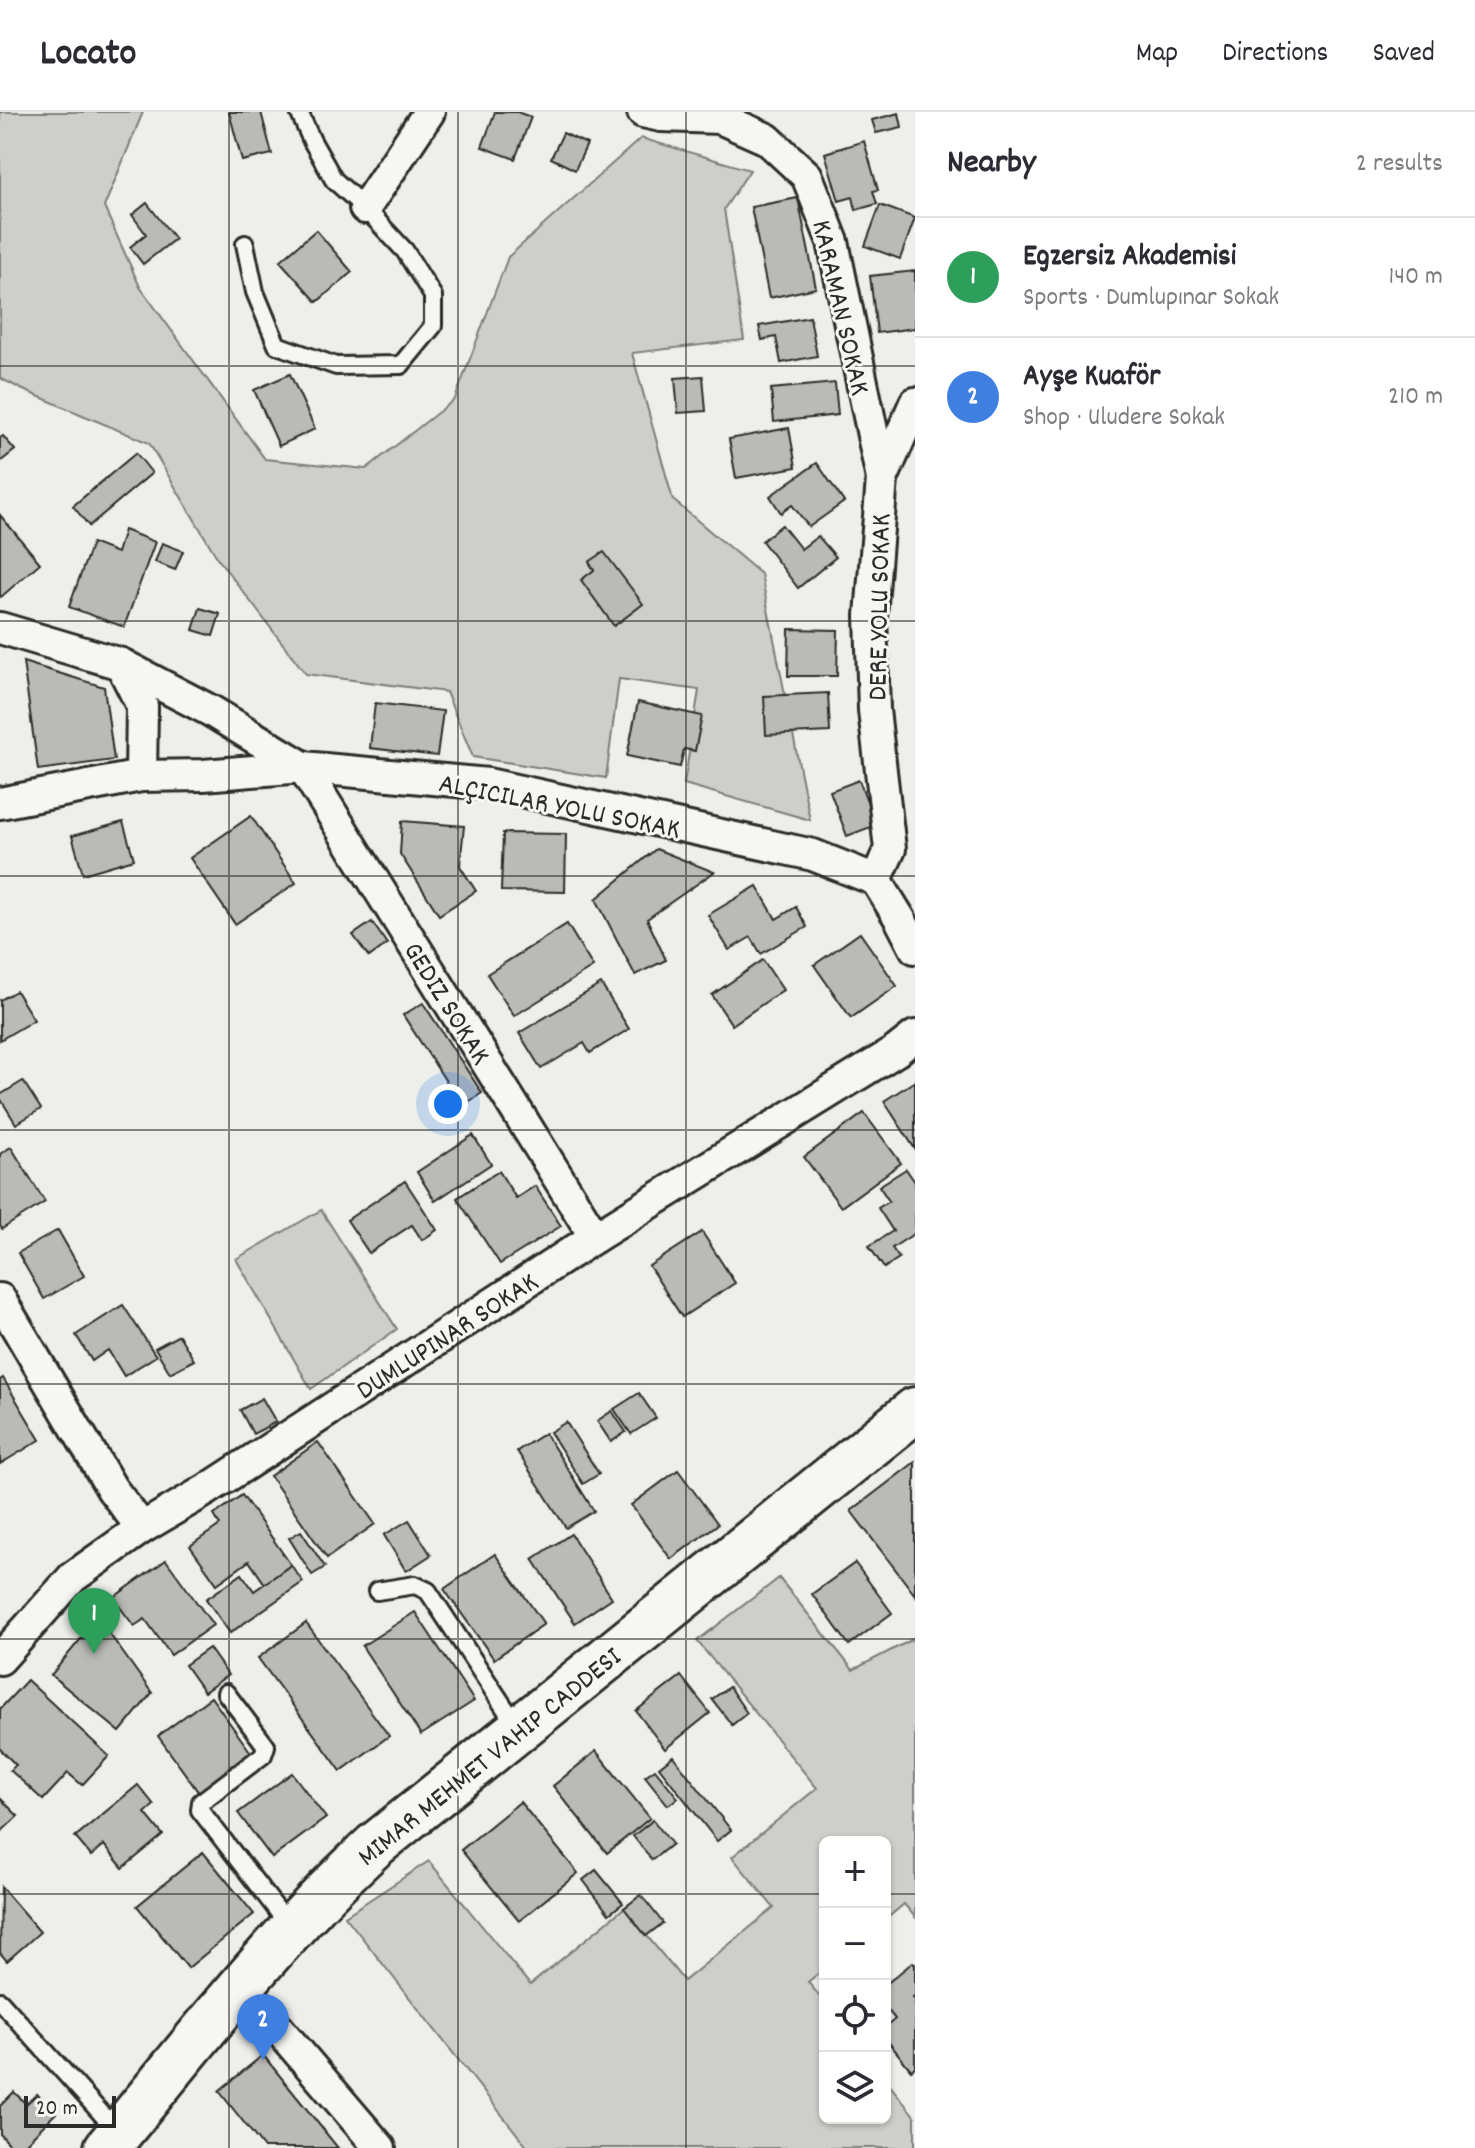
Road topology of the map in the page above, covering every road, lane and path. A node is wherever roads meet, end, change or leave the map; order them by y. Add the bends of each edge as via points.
1 (299, 112) edge
2 (429, 112) edge
3 (643, 112) edge
4 (365, 208) junction
5 (245, 244) dead end
6 (915, 403) edge
7 (882, 479) junction
8 (0, 628) edge
9 (121, 664) junction
10 (303, 767) junction
11 (141, 776) junction
12 (0, 803) edge
13 (876, 880) junction
14 (915, 948) edge
15 (915, 1036) edge
16 (595, 1237) junction
17 (0, 1299) edge
18 (915, 1410) edge
19 (142, 1528) junction
20 (377, 1591) dead end
21 (0, 1659) edge
22 (226, 1693) dead end
23 (519, 1729) junction
24 (292, 1929) junction
25 (242, 1986) junction
26 (0, 2001) edge
27 (113, 2141) edge
28 (380, 2148) edge

1 - 4 lane via 334,180
2 - 4 street
3 - 7 street, KARAMAN SOKAK via 720,118 767,139 807,176 833,242
4 - 5 lane via 405,251 433,296 433,326 401,365 336,366 277,345 255,292
6 - 7 street, DERE YOLU SOKAK
7 - 13 street, DERE YOLU SOKAK via 871,616 874,710 890,849
8 - 9 street
9 - 10 street
9 - 11 street via 142,706
10 - 11 street
10 - 13 street via 488,784 813,855
10 - 16 street, GEDIZ SOKAK
11 - 12 street
13 - 14 street
15 - 16 street
16 - 19 street
17 - 19 street via 112,1489
18 - 23 main road, MIMAR MEHMET VAHIP CADDESI
19 - 21 street via 73,1577
20 - 23 lane via 415,1585 428,1591
22 - 24 lane via 266,1746 263,1755 201,1802 200,1810
23 - 24 main road, MIMAR MEHMET VAHIP CADDESI via 374,1846
24 - 25 main road, MIMAR MEHMET VAHIP CADDESI
25 - 27 main road, MIMAR MEHMET VAHIP CADDESI
25 - 28 street
26 - 27 lane

